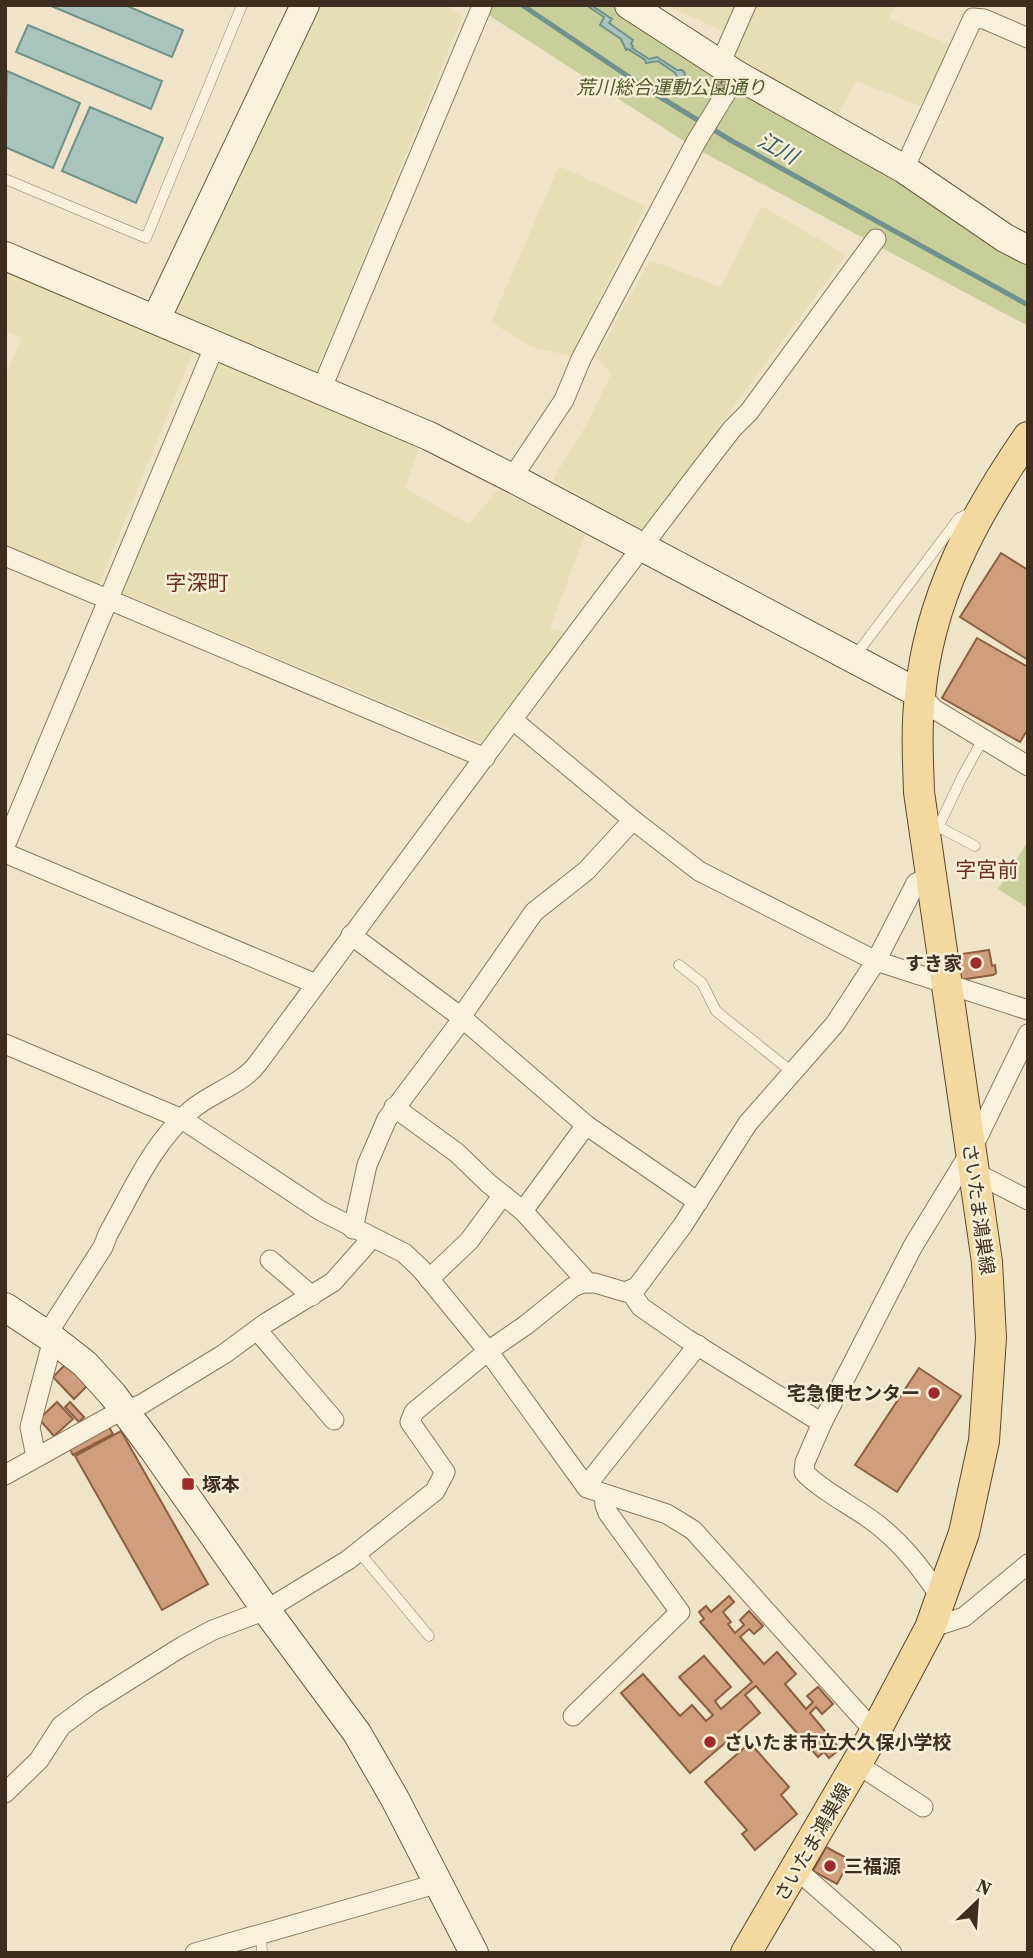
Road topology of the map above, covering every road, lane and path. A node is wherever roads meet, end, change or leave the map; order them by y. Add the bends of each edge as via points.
1 (242, 5) edge
2 (305, 5) edge
3 (482, 5) edge
4 (629, 5) edge
5 (746, 5) edge
6 (1026, 32) edge
7 (728, 69) junction
8 (904, 169) junction
9 (5, 179) edge
10 (876, 239) dead end
11 (1028, 250) edge
12 (5, 256) edge
13 (156, 319) junction
14 (215, 345) junction
15 (321, 390) junction
16 (1028, 438) edge
17 (512, 478) junction
18 (982, 509) junction
19 (642, 546) junction
20 (5, 555) edge
21 (109, 599) junction
22 (853, 659) junction
23 (920, 694) junction
24 (513, 720) junction
25 (983, 739) junction
26 (1025, 757) edge
27 (485, 758) junction
28 (633, 820) junction
29 (932, 832) junction
30 (5, 846) edge
31 (975, 846) dead end
32 (5, 852) edge
33 (930, 877) junction
34 (351, 934) junction
35 (876, 961) junction
36 (679, 965) dead end
37 (316, 984) junction
38 (947, 984) junction
39 (1028, 1010) edge
40 (462, 1018) junction
41 (1028, 1034) edge
42 (5, 1044) edge
43 (792, 1072) junction
44 (394, 1107) junction
45 (182, 1119) junction
46 (586, 1125) junction
47 (973, 1161) junction
48 (503, 1195) junction
49 (1028, 1200) edge
50 (698, 1202) junction
51 (523, 1211) junction
52 (353, 1229) junction
53 (372, 1238) junction
54 (270, 1260) dead end
55 (429, 1279) junction
56 (588, 1283) junction
57 (629, 1291) junction
58 (312, 1296) junction
59 (5, 1307) edge
60 (257, 1330) junction
61 (50, 1336) junction
62 (698, 1345) junction
63 (488, 1351) junction
64 (125, 1410) junction
65 (334, 1420) dead end
66 (822, 1423) junction
67 (36, 1457) junction
68 (5, 1475) edge
69 (595, 1490) junction
70 (359, 1552) junction
71 (1028, 1564) edge
72 (942, 1599) junction
73 (266, 1610) junction
74 (930, 1628) junction
75 (429, 1636) dead end
76 (573, 1716) dead end
77 (875, 1732) junction
78 (857, 1764) junction
79 (5, 1793) edge
80 (923, 1807) dead end
81 (796, 1869) junction
82 (439, 1883) junction
83 (262, 1943) edge
84 (195, 1953) edge
85 (474, 1953) edge
86 (746, 1953) edge
87 (892, 1953) edge

1 - 9 lane via 146,238
2 - 13 street
3 - 15 street
4 - 7 street
5 - 7 street
6 - 8 street via 973,18
7 - 8 street
7 - 17 street via 713,114 581,359 564,400
8 - 11 street
10 - 19 street via 749,412
12 - 13 street
13 - 14 street
14 - 15 street
14 - 21 street
15 - 17 street
16 - 18 main road, さいたま鴻巣線
17 - 19 street
18 - 22 lane via 959,518
18 - 23 main road, さいたま鴻巣線 via 952,566 938,606
19 - 22 street
19 - 24 street
20 - 21 street
21 - 27 street
21 - 30 street
22 - 23 street
23 - 25 street via 934,709
23 - 29 main road, さいたま鴻巣線 via 919,781
24 - 27 street
24 - 28 street
25 - 26 street
25 - 29 lane
27 - 34 street
28 - 35 street via 699,870
28 - 40 street via 586,871 534,912
29 - 31 lane
29 - 33 main road, さいたま鴻巣線
32 - 37 street
33 - 35 street via 916,883
33 - 38 main road, さいたま鴻巣線
34 - 37 street
34 - 40 street
35 - 38 street
35 - 43 street via 828,1032
36 - 43 lane via 702,983 716,1011
37 - 45 street via 255,1068
38 - 39 street
38 - 47 main road, さいたま鴻巣線
40 - 44 street
40 - 46 street
41 - 47 street
42 - 45 street
43 - 50 street via 748,1123
44 - 48 street via 457,1153
44 - 52 street via 369,1159
45 - 52 street
45 - 61 street via 148,1160
46 - 50 street
46 - 51 street
47 - 49 street
47 - 66 street via 914,1246
47 - 72 main road, さいたま鴻巣線 via 988,1262 990,1363 975,1488
48 - 51 street
48 - 55 street via 468,1241
50 - 57 street via 639,1285
51 - 56 street
52 - 53 street
53 - 55 street via 404,1253
53 - 58 street via 336,1279
54 - 58 street
55 - 63 street
56 - 57 street
56 - 63 street via 568,1290
57 - 62 street via 641,1307
58 - 60 street
59 - 61 street
60 - 64 street via 142,1404
60 - 65 street
61 - 64 street via 94,1372
61 - 67 street via 30,1427
62 - 66 street
62 - 69 street
63 - 69 street
63 - 70 street via 414,1412 410,1422 445,1472 435,1491
64 - 67 street
64 - 73 street
66 - 72 street via 804,1472 897,1541
67 - 68 street
69 - 76 street via 680,1612
69 - 77 street via 667,1514 693,1530
70 - 73 street
70 - 75 lane
71 - 74 street via 964,1617
72 - 74 main road, さいたま鴻巣線
73 - 79 street via 183,1646 92,1703 61,1726 39,1760
73 - 82 street via 357,1734
74 - 77 main road, さいたま鴻巣線
77 - 78 main road, さいたま鴻巣線
78 - 80 street
78 - 81 main road, さいたま鴻巣線
81 - 86 main road, さいたま鴻巣線
81 - 87 street
82 - 83 street
82 - 85 street
83 - 84 street

